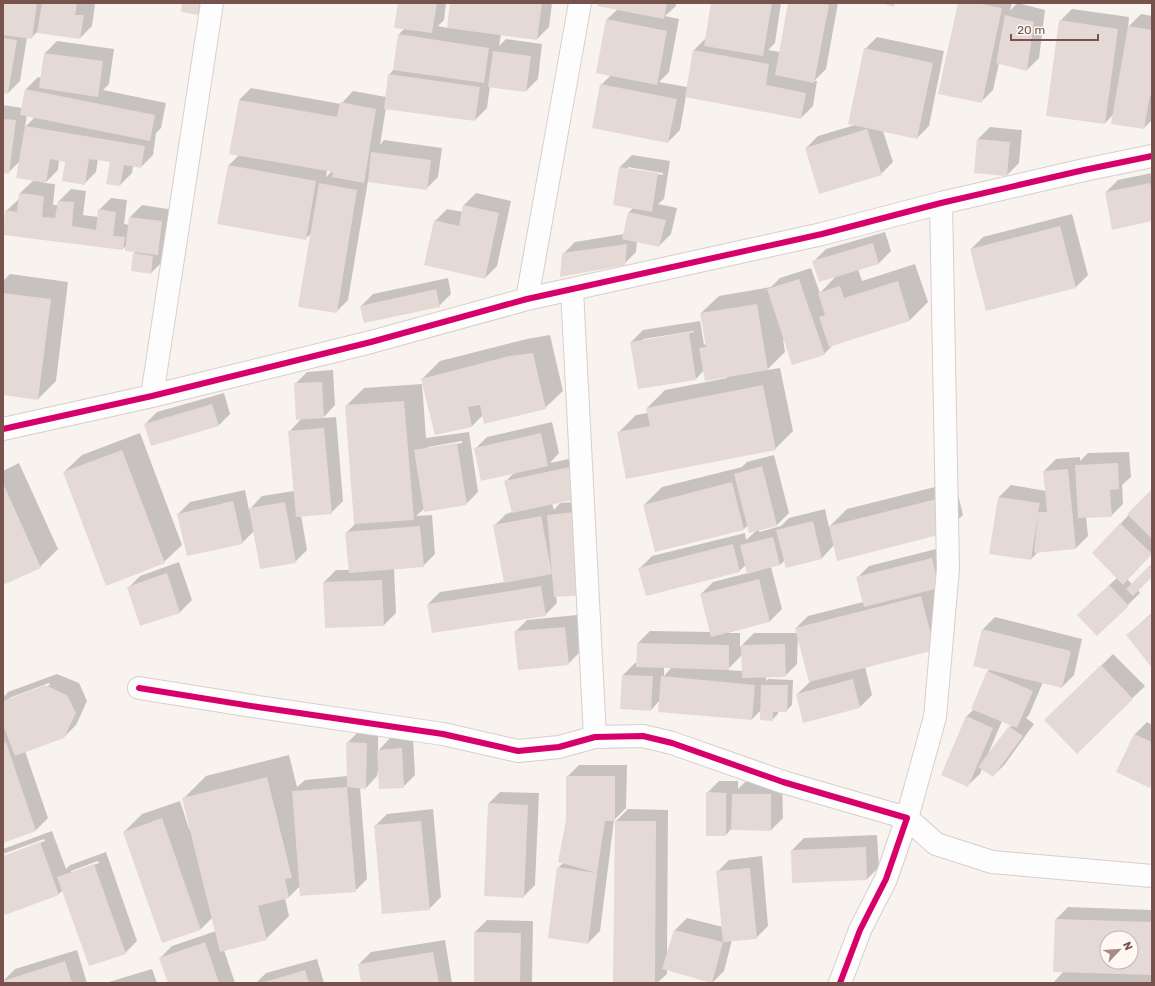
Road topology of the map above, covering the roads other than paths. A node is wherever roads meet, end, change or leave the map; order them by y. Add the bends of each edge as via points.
1 (212, 3) edge
2 (580, 3) edge
3 (1152, 156) edge
4 (941, 204) junction
5 (572, 290) junction
6 (528, 299) junction
7 (152, 396) junction
8 (3, 429) edge
9 (139, 688) dead end
10 (595, 737) junction
11 (907, 818) junction
12 (1152, 876) edge
13 (840, 983) edge

1 - 7 street
2 - 6 street
3 - 4 street
4 - 5 street via 822,234
4 - 11 street via 948,569 935,717
5 - 6 street
5 - 10 street
6 - 7 street via 371,342
7 - 8 street
9 - 10 street via 443,734 518,751 559,747
10 - 11 street via 643,736 672,743 783,782
11 - 12 street via 936,844 992,862
11 - 13 street via 886,879 860,930

